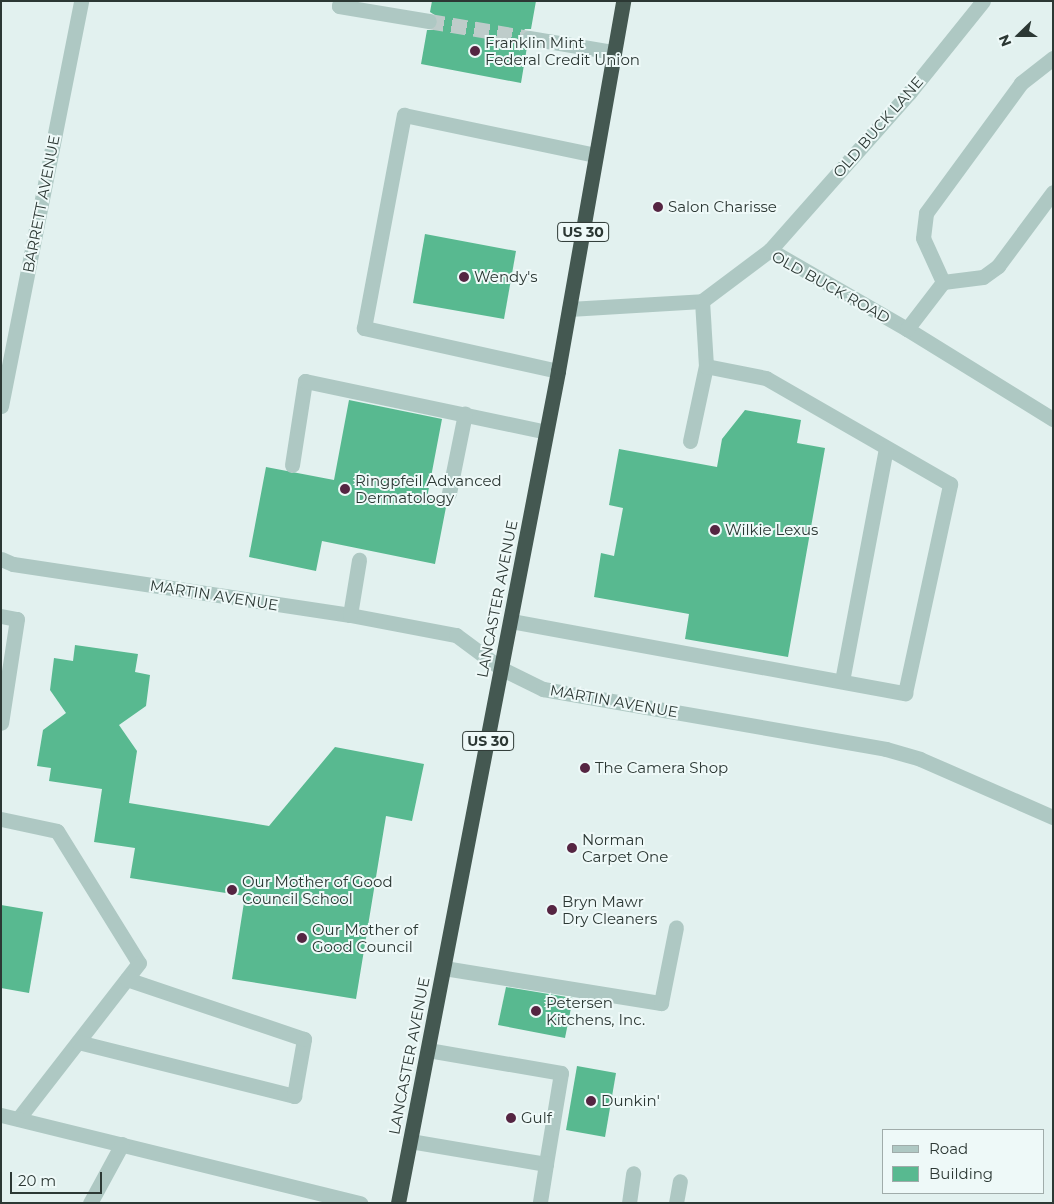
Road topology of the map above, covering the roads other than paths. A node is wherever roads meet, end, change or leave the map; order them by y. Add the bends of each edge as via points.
1 (81, 1) edge
2 (623, 1) edge
3 (983, 1) edge
4 (340, 4) edge
5 (429, 21) tunnel mouth
6 (529, 38) tunnel mouth
7 (614, 52) junction
8 (1053, 58) edge
9 (596, 155) junction
10 (1053, 192) edge
11 (770, 250) junction
12 (943, 282) junction
13 (702, 301) junction
14 (569, 309) junction
15 (907, 329) junction
16 (706, 366) junction
17 (558, 371) junction
18 (1, 406) edge
19 (465, 414) junction
20 (1053, 420) edge
21 (546, 432) junction
22 (690, 441) dead end
23 (886, 448) junction
24 (292, 465) dead end
25 (449, 493) dead end
26 (1, 559) edge
27 (359, 560) dead end
28 (1, 616) edge
29 (350, 616) junction
30 (511, 621) junction
31 (502, 669) junction
32 (842, 681) junction
33 (3, 700) edge
34 (1, 722) edge
35 (1053, 817) edge
36 (1, 819) edge
37 (676, 927) dead end
38 (444, 968) junction
39 (127, 979) junction
40 (78, 1042) junction
41 (428, 1050) junction
42 (1, 1115) edge
43 (18, 1119) junction
44 (410, 1141) junction
45 (122, 1144) junction
46 (546, 1164) junction
47 (633, 1173) dead end
48 (680, 1181) dead end
49 (90, 1203) edge
50 (360, 1203) edge
51 (398, 1203) edge
52 (540, 1203) edge
53 (629, 1203) edge
54 (676, 1203) edge

1 - 18 street, BARRETT AVENUE
2 - 7 highway, LANCASTER AVENUE / US 30
3 - 11 street, OLD BUCK LANE via 909,93
4 - 5 street
6 - 7 street
7 - 9 highway, LANCASTER AVENUE / US 30
8 - 12 street via 1021,83 926,213 923,238
9 - 14 highway, LANCASTER AVENUE / US 30
9 - 17 street via 404,116 364,328
10 - 12 street via 998,266 983,277
11 - 13 street, OLD BUCK ROAD
11 - 15 street, OLD BUCK ROAD
12 - 15 street
13 - 14 street
13 - 16 street
14 - 17 highway, LANCASTER AVENUE / US 30
15 - 20 street, OLD BUCK ROAD
16 - 22 street
16 - 23 street via 766,378
17 - 21 highway, LANCASTER AVENUE / US 30
19 - 21 street
19 - 24 street via 305,381
19 - 25 street
21 - 30 highway, LANCASTER AVENUE / US 30
23 - 32 street
23 - 32 street via 950,484 905,693
26 - 29 street, MARTIN AVENUE via 13,564
27 - 29 street
28 - 33 street via 17,619
29 - 31 street, MARTIN AVENUE via 456,635
30 - 31 highway, LANCASTER AVENUE / US 30
30 - 32 street
31 - 35 street, MARTIN AVENUE via 543,688 886,749 920,759
31 - 38 highway, LANCASTER AVENUE / US 30
33 - 34 street
36 - 39 street via 57,831 139,963
37 - 38 street via 661,1003
38 - 41 highway, LANCASTER AVENUE / US 30
39 - 40 street
39 - 40 street via 304,1039 294,1096
40 - 43 street
41 - 44 highway, LANCASTER AVENUE / US 30
41 - 46 street via 561,1073
42 - 43 street
43 - 45 street
44 - 46 street
44 - 51 highway, LANCASTER AVENUE / US 30
45 - 49 street
45 - 50 street
46 - 52 street
47 - 53 street
48 - 54 street

